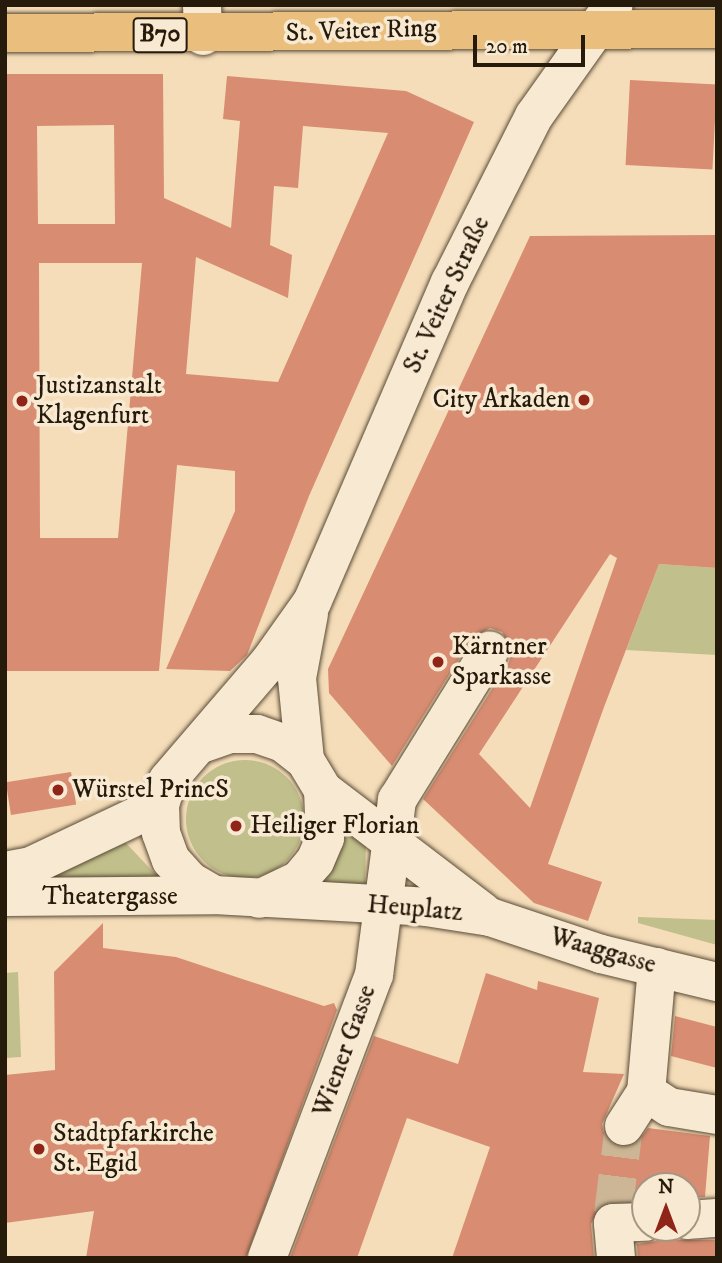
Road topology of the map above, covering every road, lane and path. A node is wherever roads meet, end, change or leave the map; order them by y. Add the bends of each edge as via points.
1 (606, 16) edge
2 (202, 20) edge
3 (717, 29) edge
4 (5, 33) edge
5 (312, 602) junction
6 (491, 650) dead end
7 (204, 743) junction
8 (314, 775) junction
9 (160, 805) junction
10 (390, 837) junction
11 (5, 871) edge
12 (214, 895) junction
13 (5, 897) edge
14 (256, 900) junction
15 (385, 904) junction
16 (490, 917) junction
17 (657, 967) junction
18 (717, 982) edge
19 (646, 1092) junction
20 (717, 1115) edge
21 (624, 1126) tunnel mouth
22 (267, 1258) edge

1 - 2 main road, St. Veiter Ring / B70
1 - 3 main road, St. Veiter Ring / B70
1 - 5 street, St. Veiter Straße via 534,116 450,282
2 - 4 main road, St. Veiter Ring / B70
5 - 7 street, Heuplatz
5 - 8 street via 297,678
6 - 10 street, Wiener Gasse via 406,780
7 - 8 street, Heuplatz via 230,734 257,734 283,743
7 - 9 street, Heuplatz via 183,759
8 - 10 street, Heuplatz
8 - 14 street via 326,826 315,861 299,880
9 - 11 street via 31,866
9 - 12 street, Heuplatz via 161,833 172,860 190,881
10 - 15 street, Wiener Gasse
10 - 16 street, Heuplatz via 438,881
12 - 13 street, Theatergasse
12 - 14 street, Heuplatz
14 - 15 street, Heuplatz
15 - 16 street, Heuplatz
15 - 22 street, Wiener Gasse via 374,975
16 - 17 street, Waaggasse
17 - 18 street, Waaggasse
17 - 19 street
19 - 20 street via 669,1107
19 - 21 street

